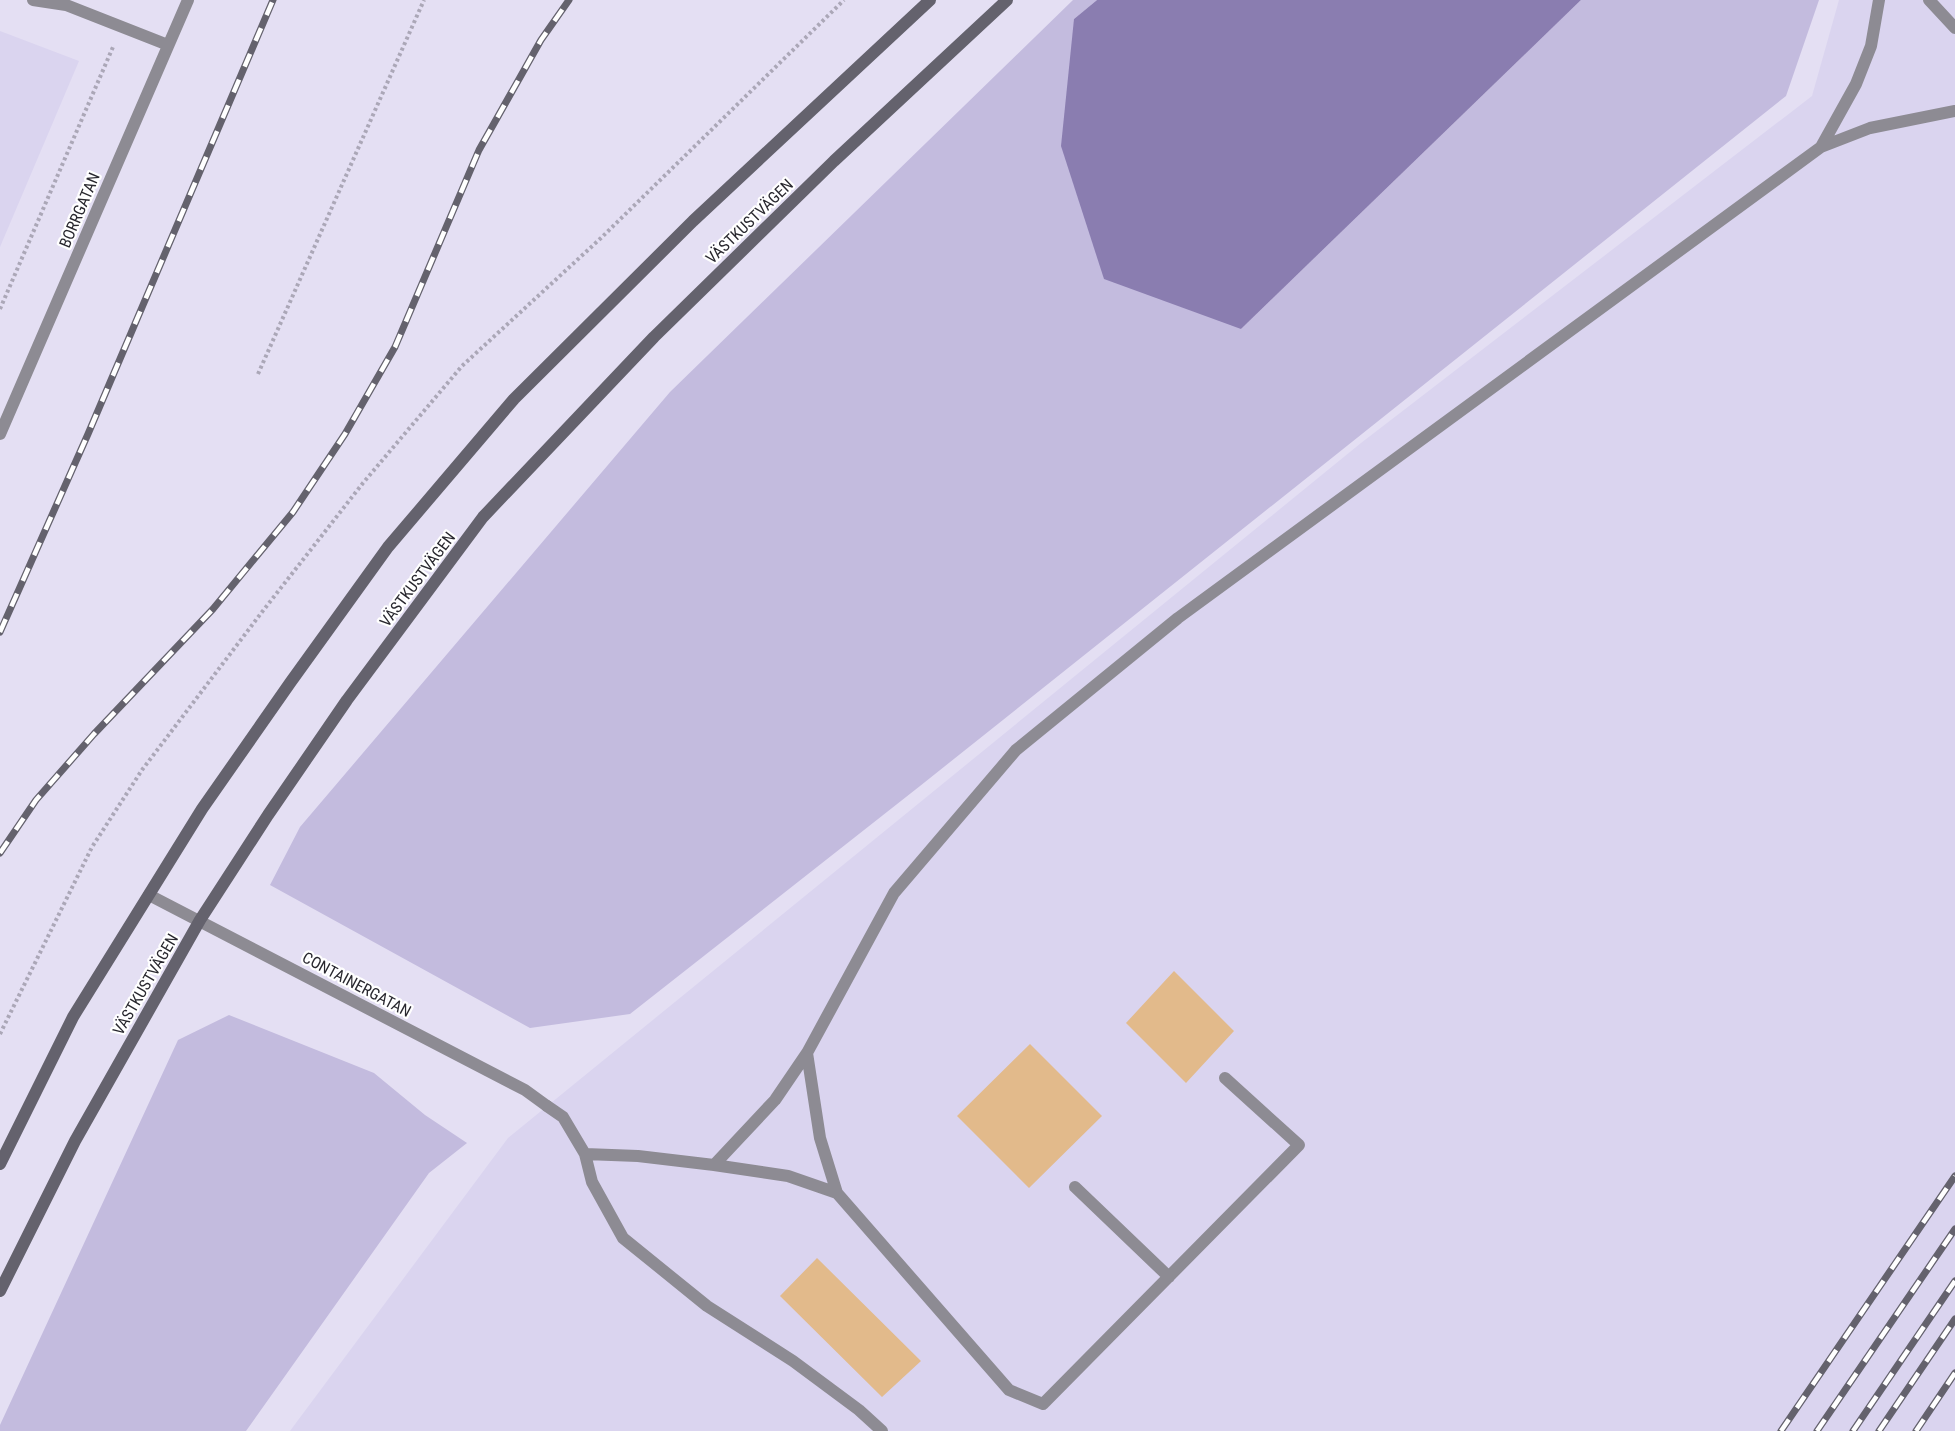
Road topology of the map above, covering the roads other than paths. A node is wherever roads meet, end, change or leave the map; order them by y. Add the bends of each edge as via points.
1 (33, 0) edge
2 (188, 0) edge
3 (930, 0) edge
4 (1007, 0) edge
5 (1879, 0) edge
6 (1929, 0) edge
7 (1955, 28) edge
8 (168, 45) junction
9 (1955, 111) edge
10 (1821, 147) junction
11 (0, 434) edge
12 (148, 894) junction
13 (200, 920) junction
14 (807, 1053) junction
15 (1225, 1078) dead end
16 (585, 1154) junction
17 (0, 1164) edge
18 (714, 1165) junction
19 (1075, 1187) dead end
20 (837, 1193) junction
21 (1169, 1277) junction
22 (0, 1291) edge
23 (882, 1431) edge

1 - 8 street via 66,5
2 - 8 street, BORRGATAN
3 - 12 main road via 693,221 514,399 388,547 202,809
4 - 13 main road, VÄSTKUSTVÄGEN via 834,161 654,337 483,517 347,700
5 - 10 street via 1871,46 1856,84
6 - 7 street
8 - 11 street, BORRGATAN
9 - 10 street via 1870,128
10 - 14 street via 1178,618 1016,750 894,893
12 - 13 street, CONTAINERGATAN
12 - 17 main road via 74,1017
13 - 16 street, CONTAINERGATAN via 525,1090 562,1117
13 - 22 main road, VÄSTKUSTVÄGEN via 75,1141
14 - 18 street via 775,1100
14 - 20 street via 820,1138
15 - 21 street via 1299,1145
16 - 18 street
16 - 23 street, CONTAINERGATAN via 592,1182 623,1238 707,1306 793,1361
18 - 20 street via 788,1176
19 - 21 street
20 - 21 street via 1009,1390 1043,1404

